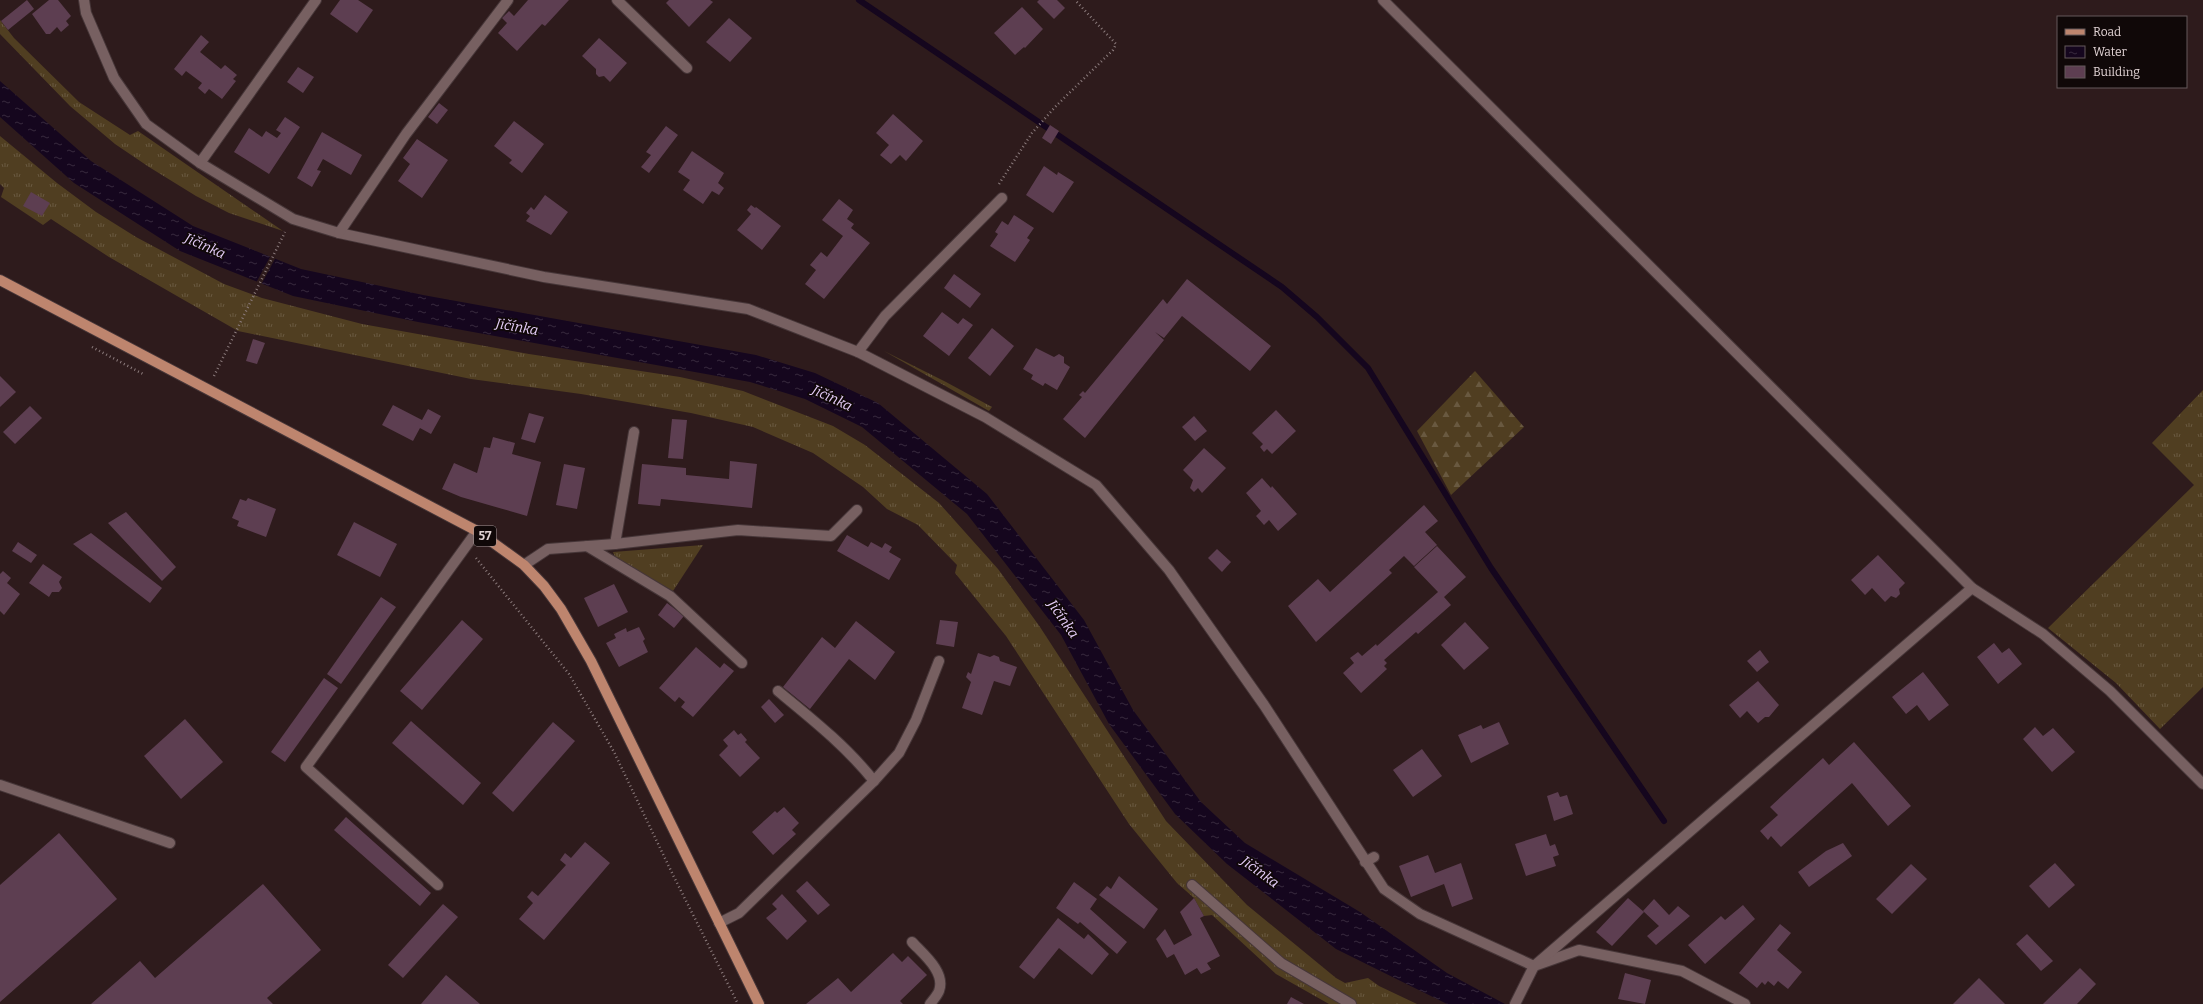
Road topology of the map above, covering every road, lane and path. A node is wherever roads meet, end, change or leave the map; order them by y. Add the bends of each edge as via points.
1 (84, 0) edge
2 (316, 0) edge
3 (508, 0) edge
4 (617, 0) edge
5 (1075, 0) edge
6 (1383, 0) edge
7 (687, 68) dead end
8 (200, 163) junction
9 (1002, 198) joint
10 (285, 232) dead end
11 (339, 233) junction
12 (0, 280) edge
13 (858, 352) junction
14 (207, 390) junction
15 (634, 432) dead end
16 (857, 510) dead end
17 (478, 531) junction
18 (615, 544) junction
19 (588, 546) junction
20 (524, 565) junction
21 (1972, 588) junction
22 (939, 661) dead end
23 (742, 663) dead end
24 (778, 691) dead end
25 (874, 781) junction
26 (2203, 784) edge
27 (0, 785) edge
28 (170, 843) dead end
29 (438, 885) dead end
30 (1192, 885) dead end
31 (719, 923) junction
32 (912, 942) dead end
33 (1534, 966) junction
34 (759, 1004) edge
35 (930, 1004) edge
36 (1351, 1004) edge
37 (1515, 1004) edge
38 (1745, 1004) edge

1 - 8 street via 86,13 114,78 146,124
2 - 8 street
3 - 11 street via 406,134
4 - 7 street
5 - 9 path via 1116,44 1032,134 994,190
6 - 21 street
8 - 11 street via 293,219
9 - 13 street via 885,316
10 - 14 path
11 - 13 street via 544,278 748,309
12 - 14 main road, 57
13 - 33 street via 985,417 1096,485 1169,570 1369,859 1384,889 1420,914
14 - 17 main road, 57
15 - 18 street
16 - 18 street via 831,536 738,530
17 - 20 main road, 57
17 - 29 street via 306,768
18 - 19 street
19 - 20 street via 548,549
19 - 23 street via 670,596
20 - 31 main road, 57 via 561,609 591,660
21 - 26 street via 2043,634 2110,691
21 - 33 street
22 - 25 street via 916,720 899,753
24 - 25 street via 829,733
25 - 31 street via 739,913
27 - 28 street
30 - 36 street via 1281,963
31 - 34 main road, 57
32 - 35 street via 932,963 940,978 939,991
33 - 37 street
33 - 38 street via 1579,950 1682,970

